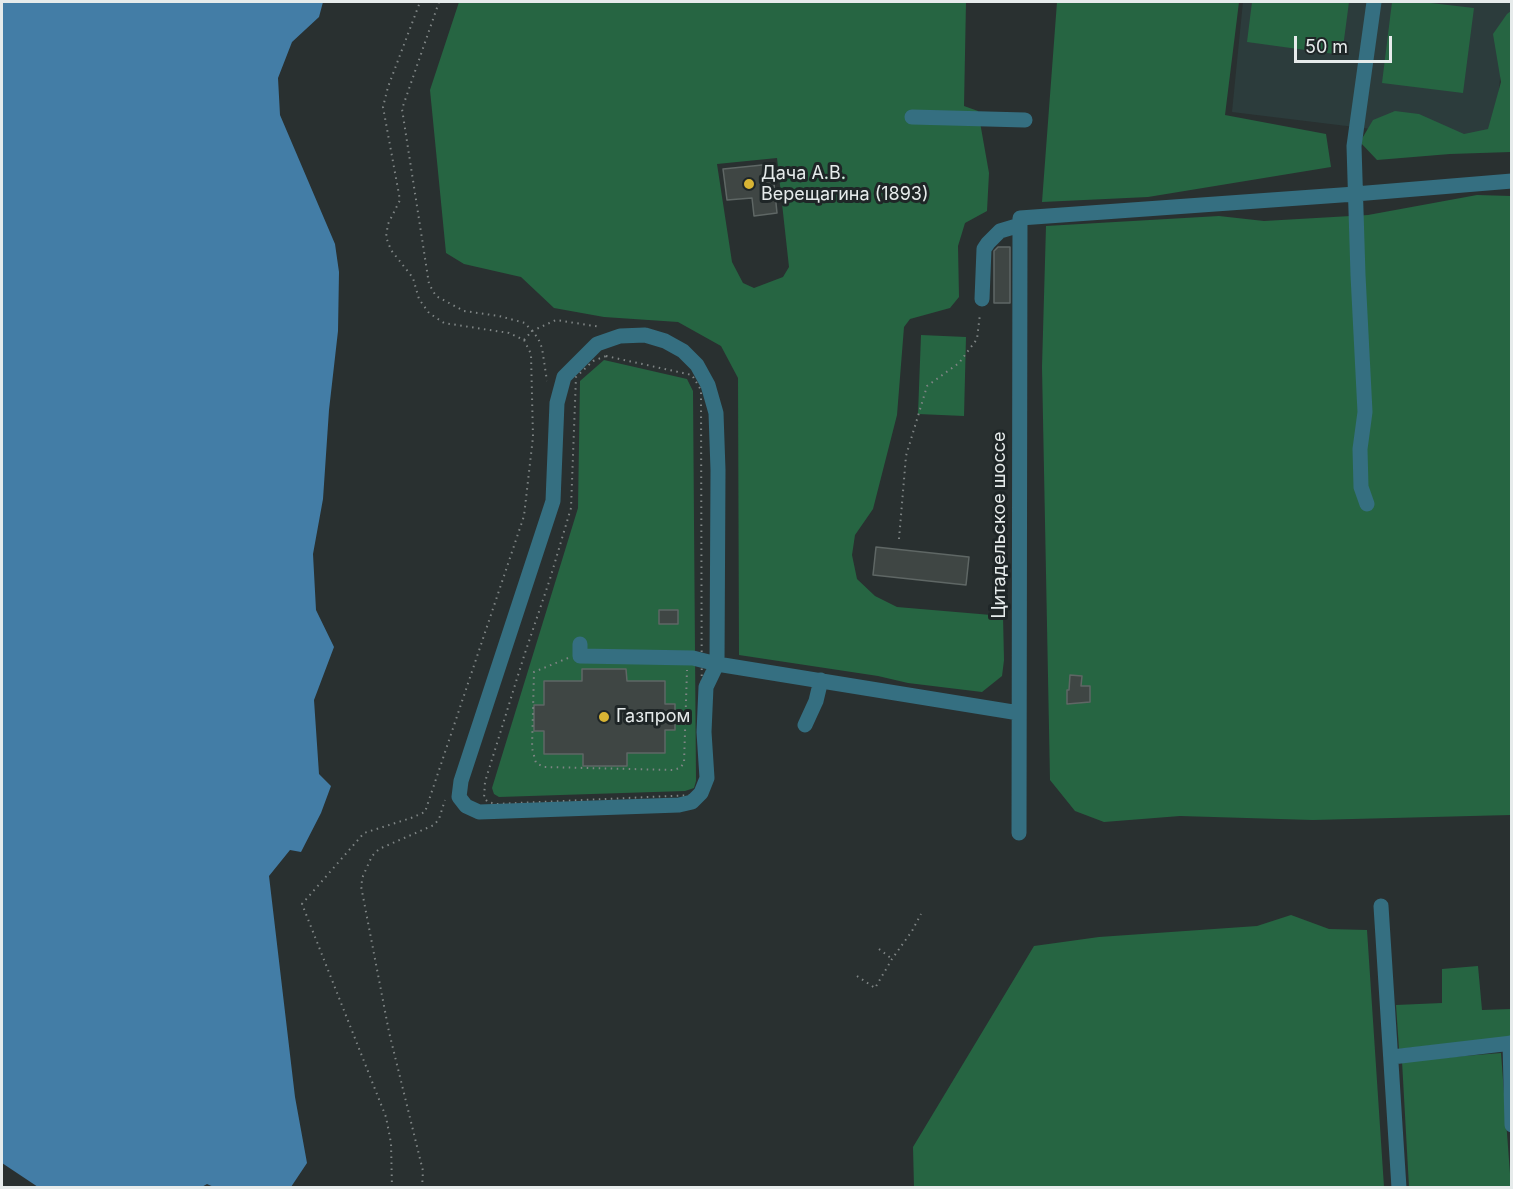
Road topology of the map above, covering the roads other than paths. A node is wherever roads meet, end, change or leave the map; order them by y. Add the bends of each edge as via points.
1 (1374, 2) edge
2 (912, 117) dead end
3 (1025, 120) dead end
4 (1512, 181) edge
5 (1355, 194) junction
6 (1020, 221) junction
7 (982, 299) road end
8 (1367, 504) dead end
9 (580, 644) dead end
10 (717, 664) junction
11 (820, 680) junction
12 (1019, 713) junction
13 (805, 725) dead end
14 (1019, 833) dead end
15 (1381, 906) dead end
16 (1511, 1043) edge
17 (1392, 1058) junction
18 (1512, 1125) edge
19 (1399, 1188) edge

1 - 5 street via 1356,127
2 - 3 street
4 - 5 street
5 - 6 street
5 - 8 street via 1365,412 1360,449 1361,487
6 - 7 street via 1000,231 984,249
6 - 12 street, Цитадельское шоссе
9 - 10 street via 580,656 613,651
10 - 10 street via 718,470 716,413 708,385 697,365 665,341 645,335 620,336 597,344 564,377 557,403 553,501 459,797 479,812 692,802 707,778 706,687
10 - 11 street
11 - 12 street
11 - 13 street
12 - 14 street, Цитадельское шоссе
15 - 17 street
16 - 17 street
16 - 18 street
17 - 19 street

